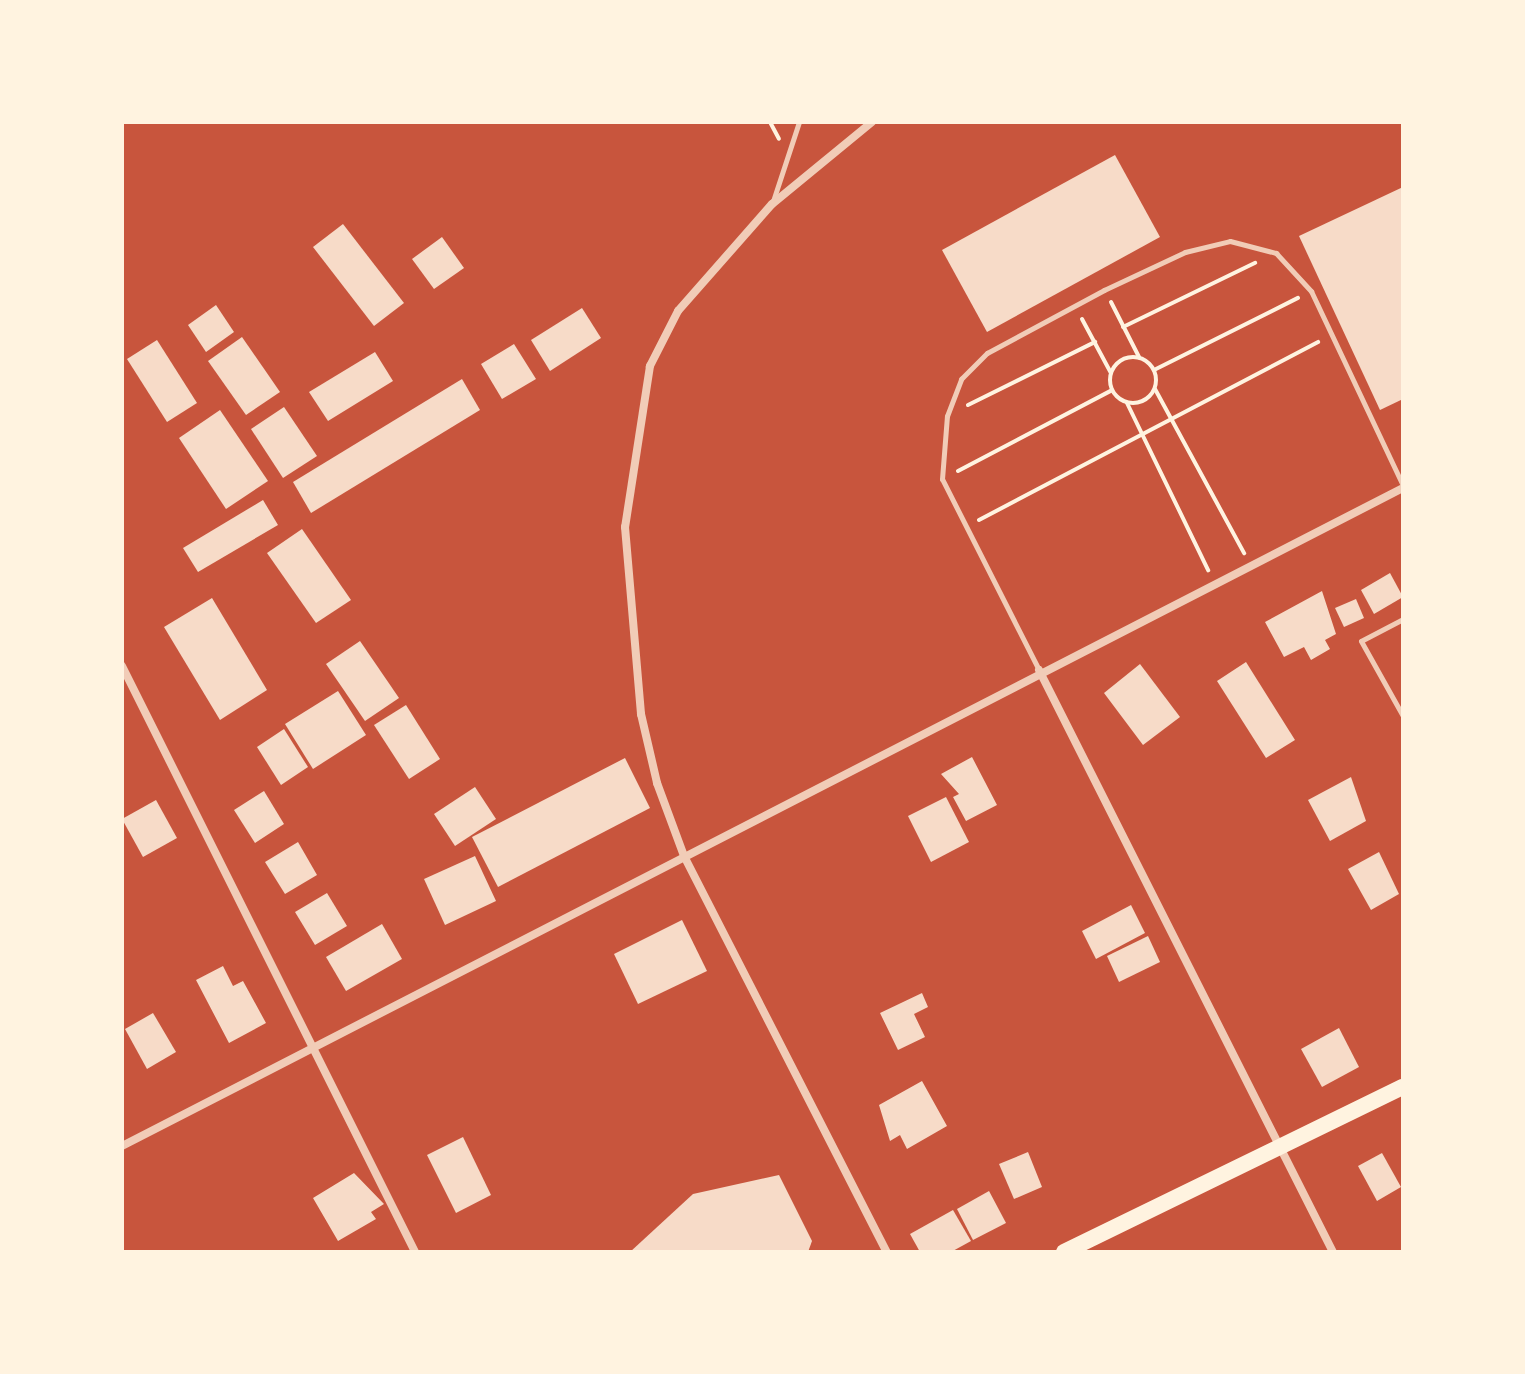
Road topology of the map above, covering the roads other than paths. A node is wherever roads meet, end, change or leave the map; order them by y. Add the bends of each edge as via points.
1 (799, 122) edge
2 (872, 122) edge
3 (772, 204) junction
4 (1403, 487) edge
5 (1403, 619) edge
6 (122, 666) edge
7 (1039, 670) junction
8 (1403, 716) edge
9 (684, 856) junction
10 (315, 1052) junction
11 (1403, 1087) edge
12 (122, 1146) edge
13 (1278, 1153) junction
14 (415, 1252) edge
15 (887, 1252) edge
16 (1064, 1252) edge
17 (1333, 1252) edge

1 - 3 lane
2 - 3 street
3 - 9 street via 678,311 650,366 634,437 625,527 641,714
4 - 7 street
4 - 7 lane via 1311,291 1276,253 1230,241 1185,252 1104,290 987,353 961,379 947,416 942,479
5 - 8 lane via 1361,641
6 - 10 street
7 - 9 street
7 - 13 street
9 - 10 street
9 - 15 street
10 - 12 street
10 - 14 street
11 - 13 main road
13 - 16 main road
13 - 17 street

